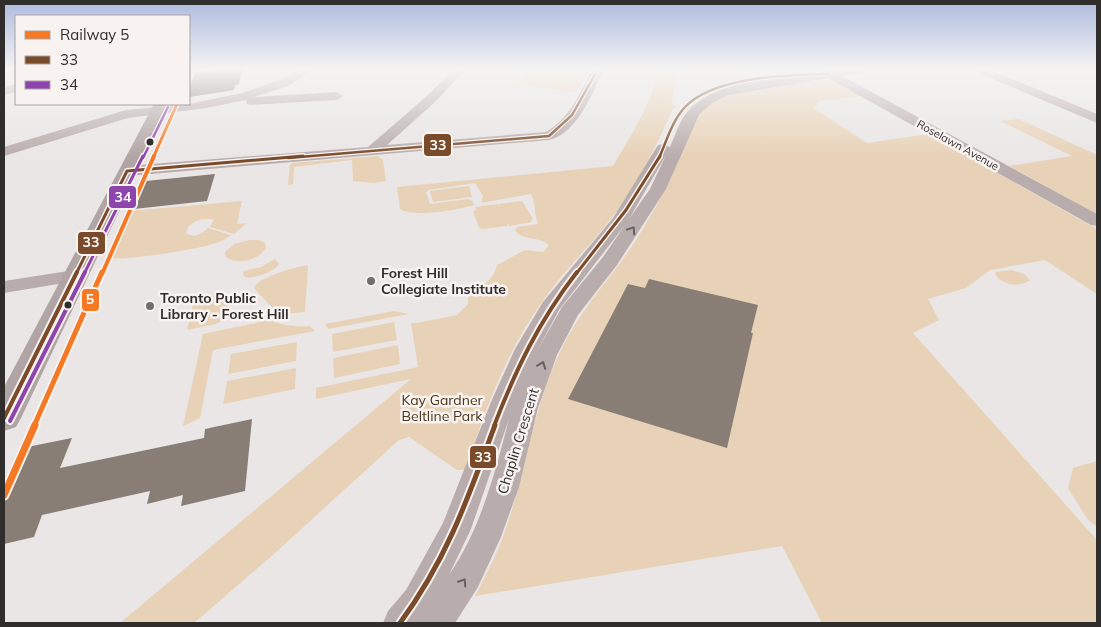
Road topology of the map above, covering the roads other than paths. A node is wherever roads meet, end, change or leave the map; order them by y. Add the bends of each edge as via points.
1 (234, 98) edge
2 (300, 98) edge
3 (432, 98) edge
4 (582, 98) edge
5 (711, 98) edge
6 (872, 98) edge
7 (1048, 98) edge
8 (228, 100) junction
9 (190, 103) edge
10 (160, 106) edge
11 (1097, 119) edge
12 (372, 151) junction
13 (4, 152) edge
14 (127, 171) junction
15 (650, 187) junction
16 (1097, 221) edge
17 (75, 276) junction
18 (4, 287) edge
19 (4, 418) edge
20 (400, 623) edge
21 (436, 623) edge

1 - 8 street
2 - 8 street
3 - 12 street
4 - 12 street via 560,129 549,136
5 - 15 street, Chaplin Crescent via 693,113
6 - 16 street, Roselawn Avenue
7 - 11 street
8 - 9 street
10 - 13 street
10 - 14 main road
12 - 14 street
14 - 17 main road
15 - 20 street, Chaplin Crescent via 550,307 531,340 502,402 456,530 418,602
21 -> 15 street, Chaplin Crescent via 467,576 486,537 546,355 569,312 610,261
17 - 18 street
17 - 19 main road

